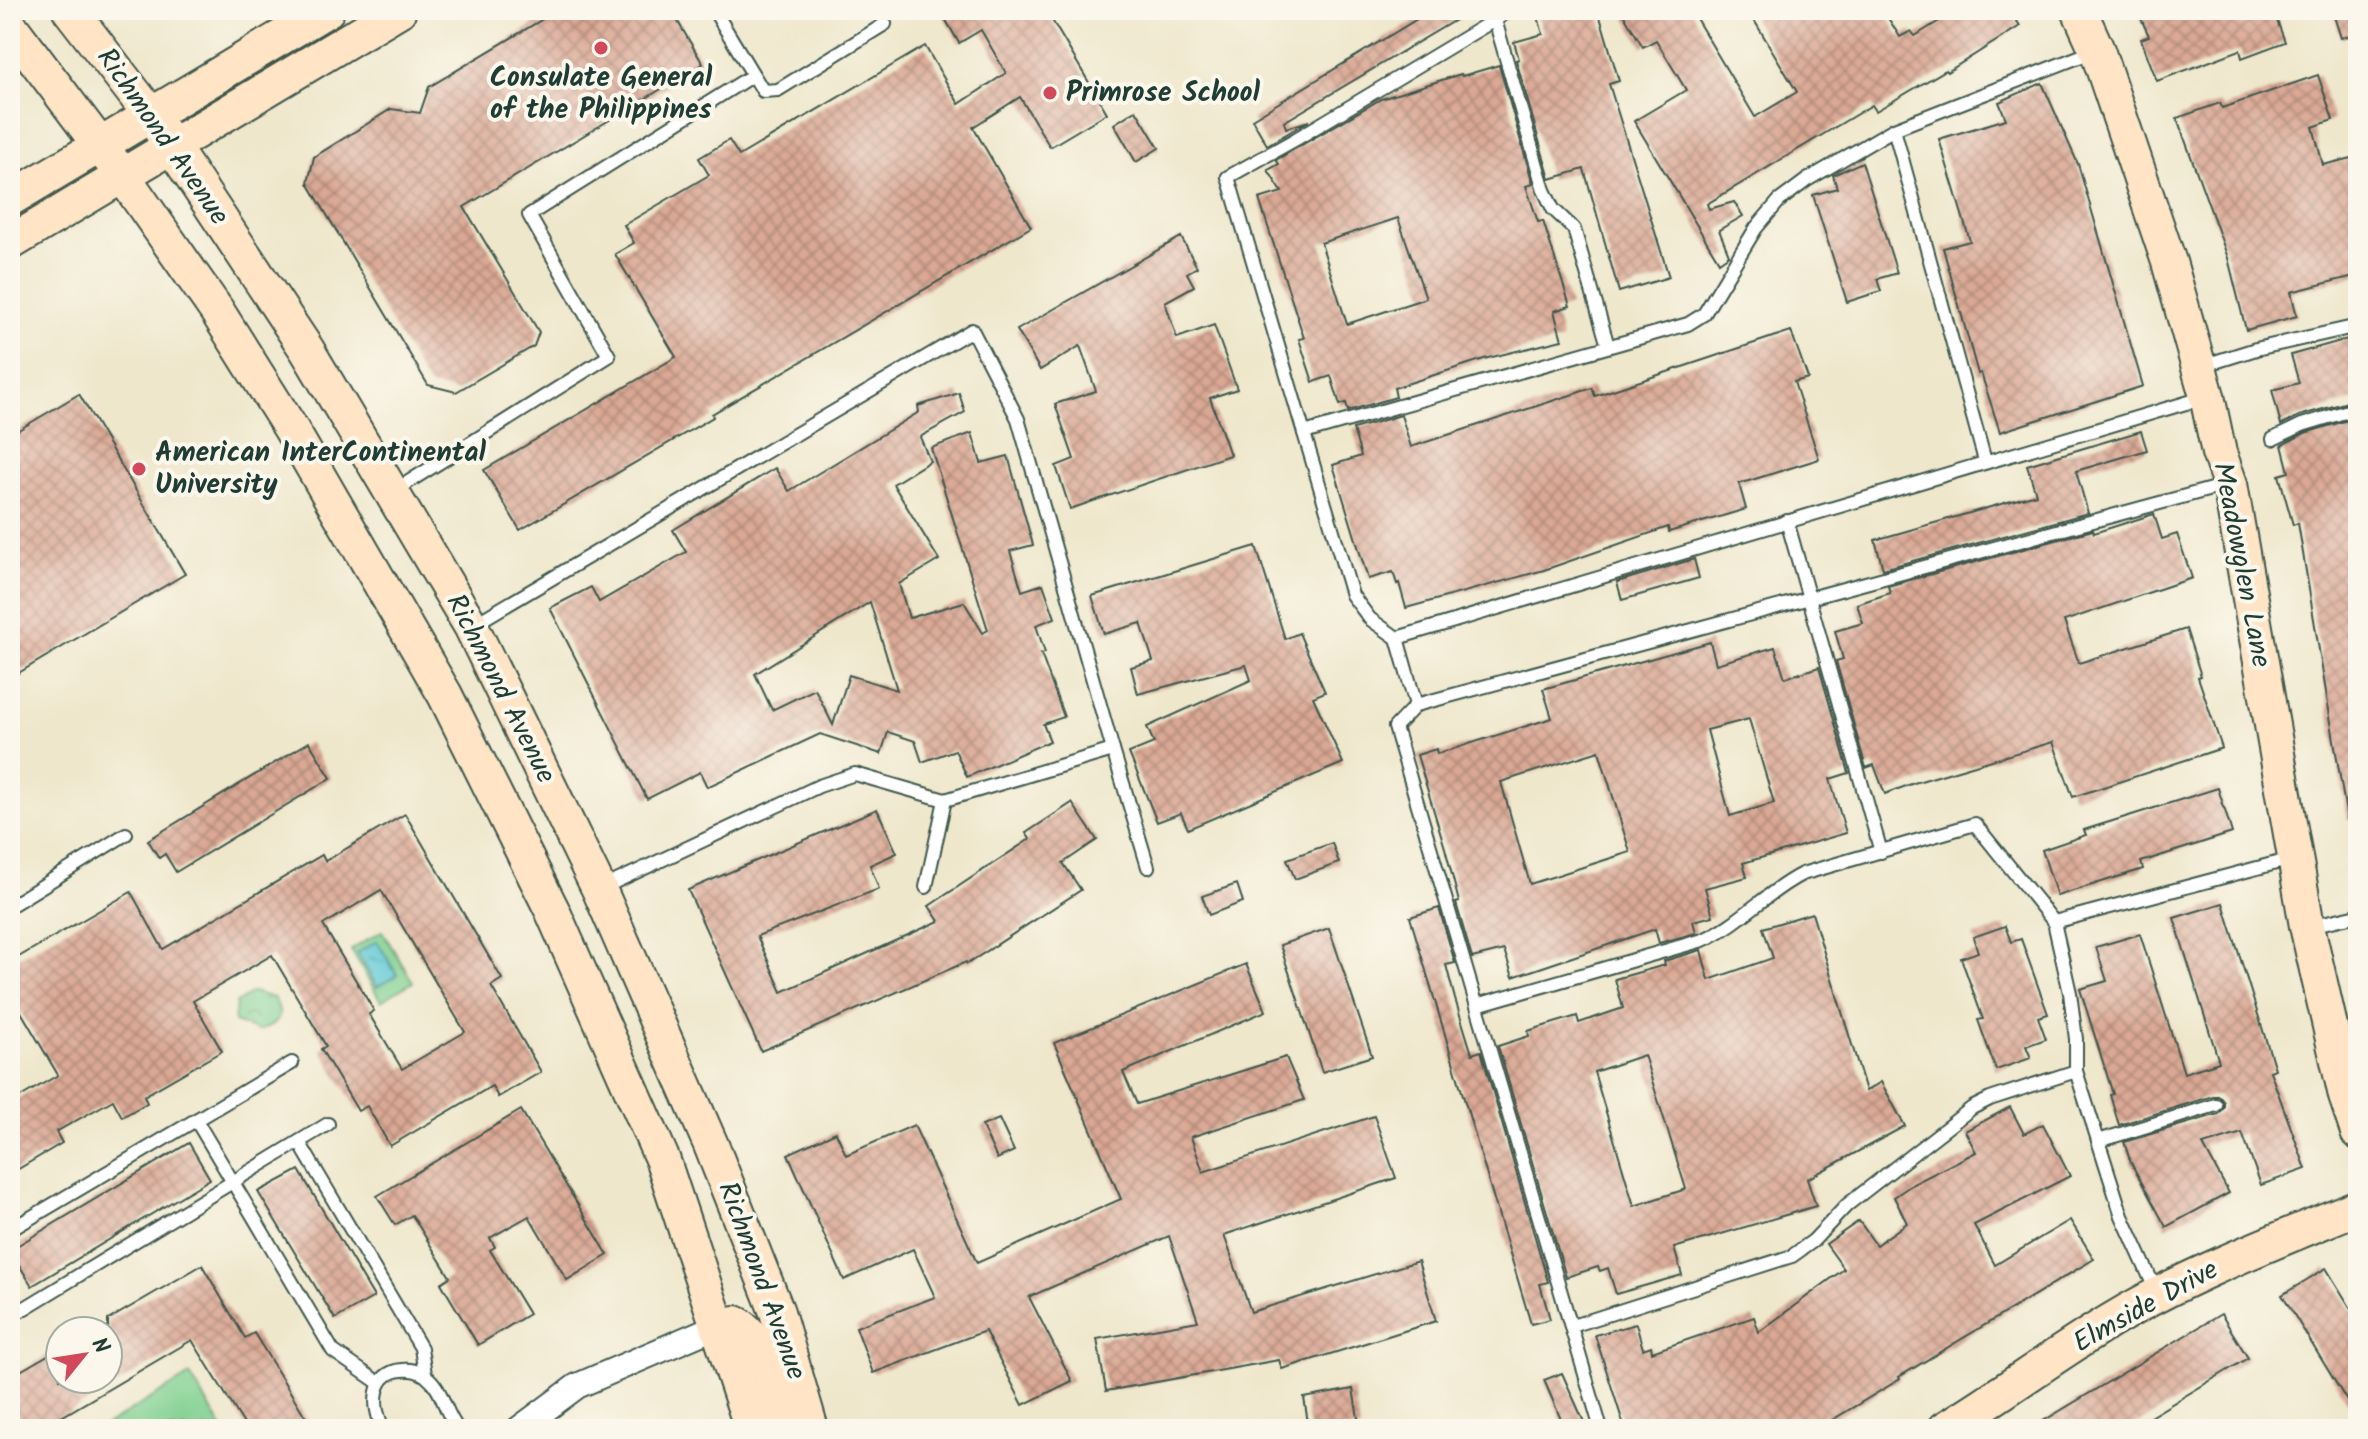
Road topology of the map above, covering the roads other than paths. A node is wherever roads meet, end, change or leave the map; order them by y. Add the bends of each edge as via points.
1 (70, 10) edge
2 (327, 10) edge
3 (399, 10) edge
4 (714, 10) edge
5 (1511, 10) edge
6 (2079, 10) edge
7 (1495, 20) junction
8 (885, 24) dead end
9 (10, 26) edge
10 (2097, 50) junction
11 (753, 75) junction
12 (151, 115) junction
13 (1894, 129) junction
14 (99, 146) junction
15 (172, 146) junction
16 (123, 176) junction
17 (10, 199) edge
18 (10, 243) edge
19 (2358, 326) edge
20 (1608, 346) junction
21 (2202, 382) junction
22 (2358, 408) edge
23 (1304, 433) junction
24 (2273, 439) dead end
25 (1985, 461) junction
26 (2230, 484) junction
27 (393, 491) junction
28 (1787, 521) junction
29 (351, 531) junction
30 (1810, 598) junction
31 (471, 626) junction
32 (1397, 638) junction
33 (1416, 705) junction
34 (1113, 750) junction
35 (945, 800) junction
36 (126, 834) dead end
37 (1881, 852) junction
38 (2295, 858) junction
39 (1148, 867) dead end
40 (926, 887) dead end
41 (599, 889) junction
42 (10, 906) edge
43 (552, 910) junction
44 (2358, 915) edge
45 (2054, 922) junction
46 (2307, 926) junction
47 (1477, 1005) junction
48 (292, 1063) dead end
49 (2076, 1071) junction
50 (2216, 1105) dead end
51 (196, 1120) junction
52 (328, 1124) dead end
53 (2358, 1132) edge
54 (2098, 1141) junction
55 (299, 1142) junction
56 (232, 1183) junction
57 (2358, 1207) edge
58 (10, 1230) edge
59 (2158, 1296) junction
60 (10, 1317) edge
61 (719, 1325) junction
62 (1572, 1326) junction
63 (425, 1374) junction
64 (379, 1383) junction
65 (384, 1429) edge
66 (458, 1429) edge
67 (519, 1429) edge
68 (752, 1429) edge
69 (785, 1429) edge
70 (811, 1429) edge
71 (1601, 1429) edge
72 (1945, 1429) edge

1 - 12 main road, Richmond Avenue
2 - 12 main road
3 - 15 main road
4 - 11 lane
5 - 7 lane
6 - 10 main road, Meadowglen Lane
7 - 20 lane via 1544,190 1553,209 1574,229
7 - 23 lane via 1228,177
8 - 11 lane via 778,90 763,91
9 - 14 main road, Richmond Avenue
10 - 13 lane
10 - 21 main road, Meadowglen Lane via 2169,262
11 - 27 lane via 529,215 609,356
12 - 14 main road
12 - 15 main road, Richmond Avenue
13 - 20 lane via 1779,201 1756,228 1704,314 1688,324
13 - 25 lane
14 - 16 main road, Richmond Avenue
14 - 17 main road
15 - 16 main road
15 - 27 main road, Richmond Avenue
16 - 18 main road
16 - 29 main road, Richmond Avenue via 217,311
19 - 21 lane via 2256,349
20 - 23 lane
21 - 25 lane
21 - 26 main road, Meadowglen Lane
22 - 24 lane
23 - 32 lane via 1352,595 1370,619
25 - 28 lane
26 - 30 lane
26 - 38 main road, Meadowglen Lane
27 - 29 main road
27 - 31 main road, Richmond Avenue
28 - 30 lane
28 - 32 lane
29 - 43 main road, Richmond Avenue via 445,695
30 - 33 lane
30 - 37 lane
31 - 34 lane via 972,330 1018,419
31 - 41 main road, Richmond Avenue
32 - 33 lane
33 - 47 lane via 1395,727
34 - 35 lane
34 - 39 lane
35 - 40 lane
35 - 41 lane via 855,774
36 - 42 lane
37 - 45 lane via 1975,824
37 - 47 lane via 1802,874 1724,931 1703,940
38 - 45 lane
38 - 46 main road, Meadowglen Lane
41 - 43 main road
41 - 70 main road, Richmond Avenue via 751,1243
43 - 61 main road, Richmond Avenue via 663,1161
44 - 46 lane
45 - 49 lane via 2074,1024
46 - 53 main road, Meadowglen Lane
47 - 62 lane
48 - 51 lane
49 - 54 lane
49 - 62 lane via 1972,1108 1847,1205 1792,1256
50 - 54 lane
51 - 56 lane
51 - 58 lane
52 - 55 lane
54 - 59 lane via 2122,1216
55 - 56 lane
55 - 63 lane via 421,1348
56 - 60 lane
56 - 64 lane via 333,1351
57 - 59 main road, Elmside Drive
59 - 72 main road, Elmside Drive via 2110,1321
61 - 67 street via 577,1386
61 - 68 main road, Richmond Avenue
61 - 69 main road via 735,1323 751,1334
62 - 71 lane
63 - 64 lane via 393,1371
63 - 66 lane via 442,1393 450,1421
64 - 65 lane via 375,1400

